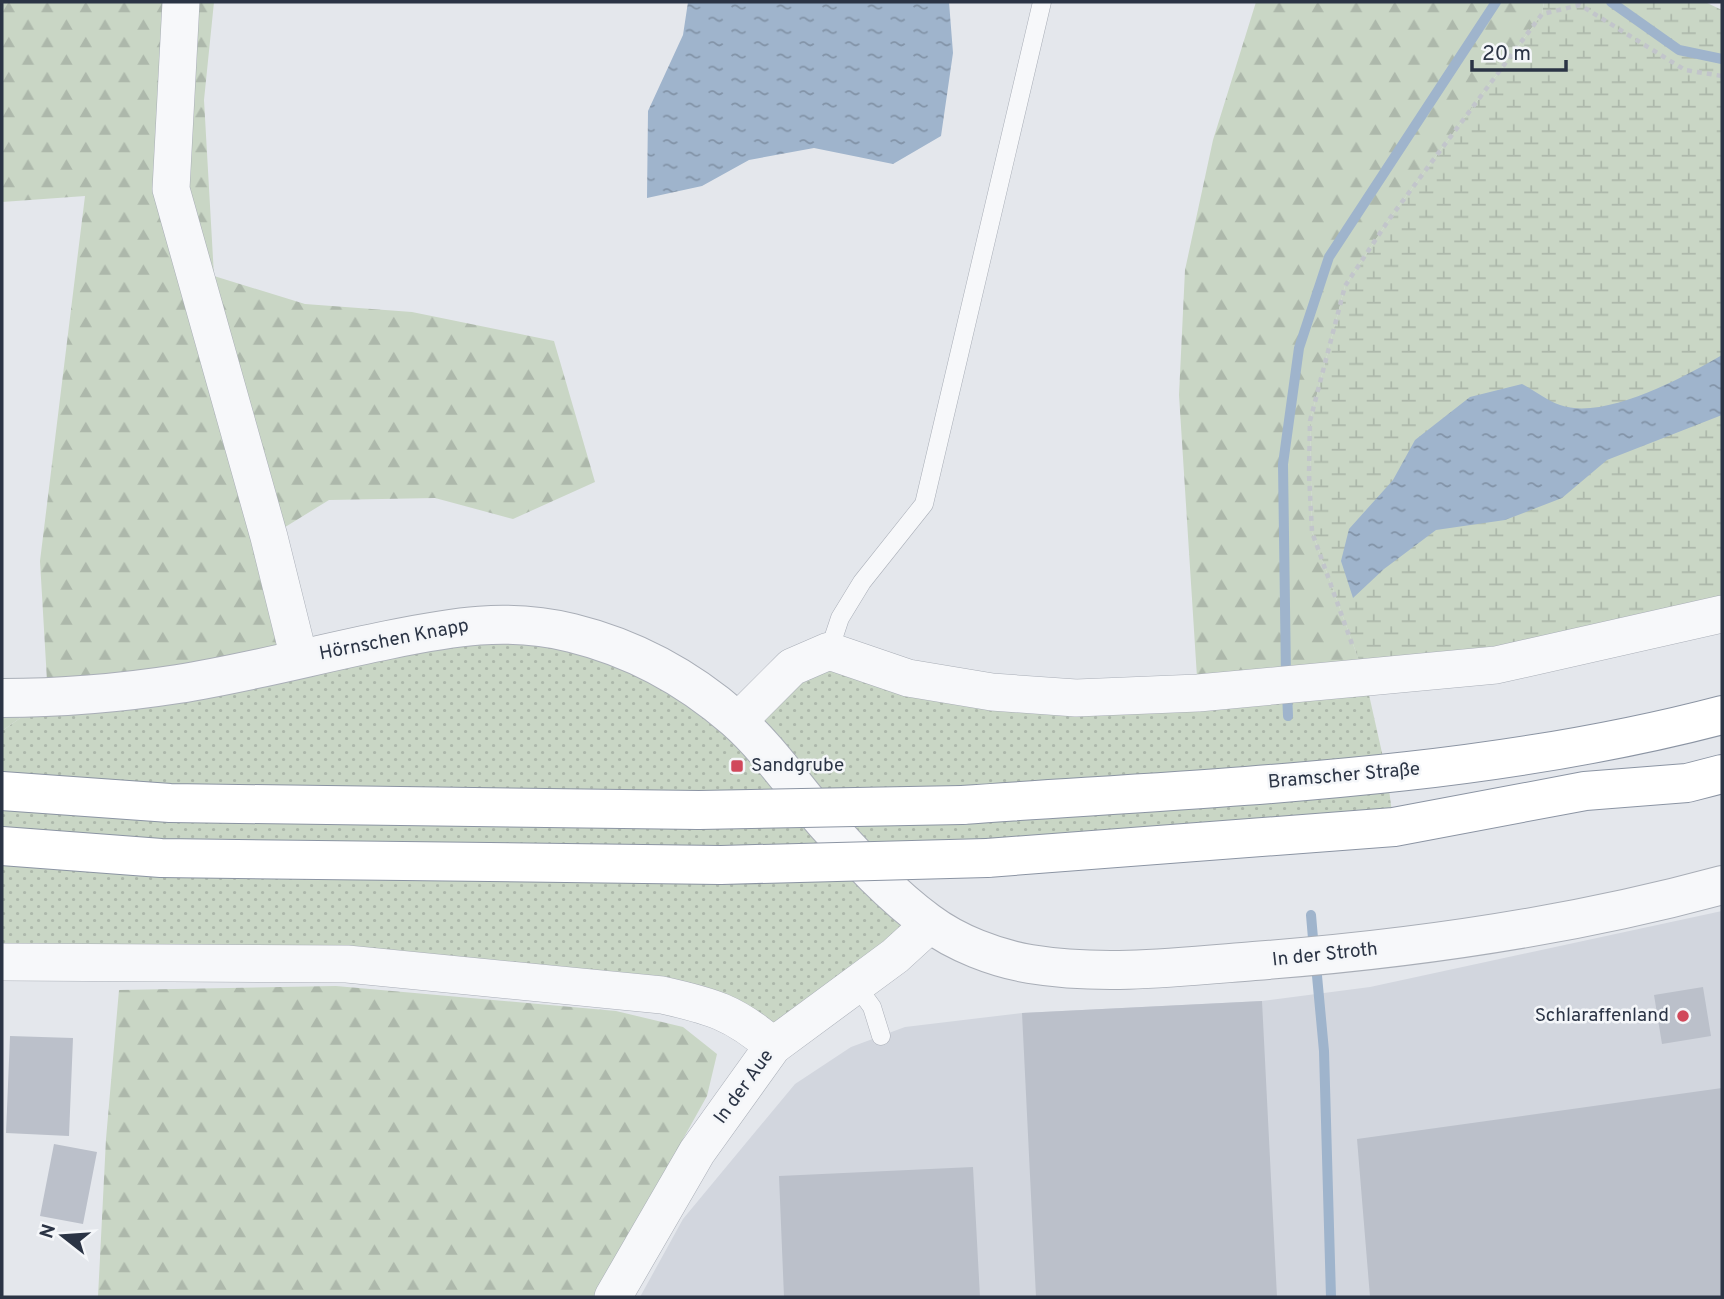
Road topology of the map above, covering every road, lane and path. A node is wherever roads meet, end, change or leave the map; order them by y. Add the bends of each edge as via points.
1 (181, 2) edge
2 (1042, 2) edge
3 (1722, 76) edge
4 (1722, 614) edge
5 (829, 651) junction
6 (299, 658) junction
7 (1365, 677) junction
8 (2, 698) edge
9 (1722, 715) edge
10 (738, 721) junction
11 (1722, 774) edge
12 (2, 791) edge
13 (2, 846) edge
14 (1722, 885) edge
15 (930, 924) junction
16 (2, 962) edge
17 (856, 985) junction
18 (881, 1036) dead end
19 (773, 1046) junction
20 (613, 1297) edge

1 - 6 street via 172,189
2 - 5 lane via 924,504 862,582 840,618
3 - 7 path via 1685,70 1580,5 1542,14 1346,286 1310,421 1311,521
4 - 7 street via 1496,665
5 - 7 street via 908,678 992,692 1076,698
5 - 10 street via 792,667
6 - 8 street, Hörnschen Knapp via 178,684 48,698
6 - 10 street, Hörnschen Knapp via 462,625 517,623 571,632 618,647 672,672
9 - 12 highway, Bramscher Straße, bridge via 1652,734 1387,775 962,805 699,810 170,803
10 - 15 street, Hörnschen Knapp via 827,825
11 - 13 highway, bridge via 1687,783 1585,791 1394,827 987,858 721,866 161,858
14 - 15 street, In der Stroth via 1579,921 1314,956 1197,966 1083,970 1026,964 975,948
15 - 17 street, In der Aue
16 - 19 street via 347,964 662,995 711,1006 745,1021
17 - 18 lane via 872,1007
17 - 19 street, In der Aue
19 - 20 street, In der Aue via 697,1152

